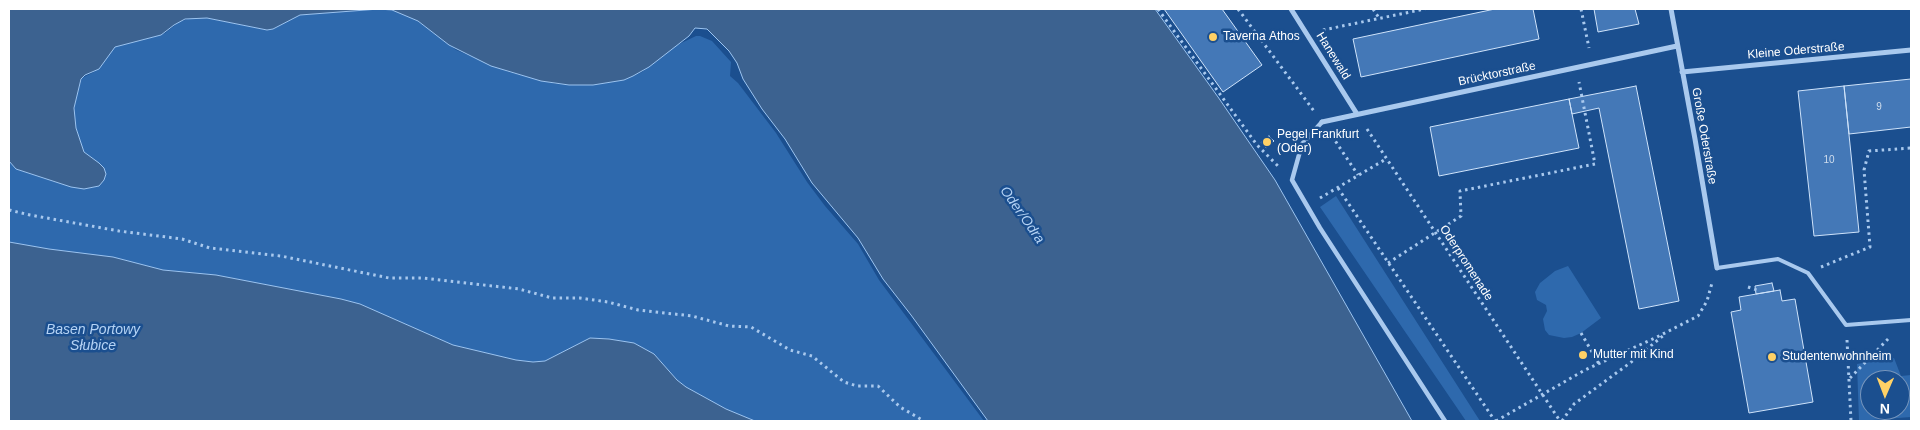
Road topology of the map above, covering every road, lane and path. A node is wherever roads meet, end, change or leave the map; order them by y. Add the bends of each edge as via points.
1 (1158, 9) edge
2 (1238, 9) edge
3 (1291, 9) edge
4 (1373, 9) edge
5 (1425, 9) edge
6 (1581, 9) edge
7 (1671, 9) edge
8 (1379, 18) junction
9 (1308, 33) junction
10 (1677, 46) junction
11 (1911, 50) edge
12 (1592, 64) junction
13 (1576, 67) junction
14 (1682, 72) junction
15 (1357, 114) junction
16 (1322, 122) junction
17 (1911, 148) edge
18 (1386, 159) junction
19 (1358, 176) junction
20 (1292, 180) junction
21 (9, 210) edge
22 (1435, 233) junction
23 (1388, 263) junction
24 (1717, 268) junction
25 (1808, 273) junction
26 (1748, 287) dead end
27 (1757, 290) dead end
28 (1909, 320) edge
29 (1846, 325) junction
30 (1669, 331) junction
31 (1581, 333) dead end
32 (1599, 364) junction
33 (1849, 378) junction
34 (1542, 395) junction
35 (924, 421) edge
36 (1445, 421) edge
37 (1496, 421) edge
38 (1561, 421) edge
39 (1851, 421) edge

1 - 20 path via 1257,145
2 - 16 path
3 - 9 street, Hanewald
4 - 8 path
5 - 8 path
6 - 12 path
7 - 10 street, Große Oderstraße
8 - 9 path
9 - 15 street, Hanewald
10 - 12 street, Brücktorstraße
10 - 14 street, Große Oderstraße
11 - 14 street, Kleine Oderstraße
12 - 13 street, Brücktorstraße
13 - 15 street, Brücktorstraße
13 - 22 path via 1595,164 1460,191 1461,216
14 - 24 street, Große Oderstraße
15 - 16 street, Brücktorstraße
15 - 18 path, Oderpromenade
16 - 19 path
16 - 20 street via 1302,144
17 - 25 path via 1869,151 1864,170 1870,246
18 - 19 path
18 - 22 path, Oderpromenade
19 - 23 path via 1338,188
20 - 36 street
21 - 35 path via 119,231 182,239 210,248 281,256 389,278 423,278 519,289 552,298 591,299 638,310 692,316 728,326 752,327 790,350 812,356 848,384 878,386 900,407
22 - 23 path
22 - 34 path, Oderpromenade
23 - 37 path
24 - 25 lane via 1778,259
24 - 30 path via 1707,301 1698,316
25 - 29 lane
26 - 27 path
28 - 29 lane
28 - 33 path
29 - 33 path
30 - 32 path
30 - 38 path via 1574,404
31 - 32 path
32 - 34 path
33 - 39 path
34 - 37 path
34 - 38 path, Oderpromenade

